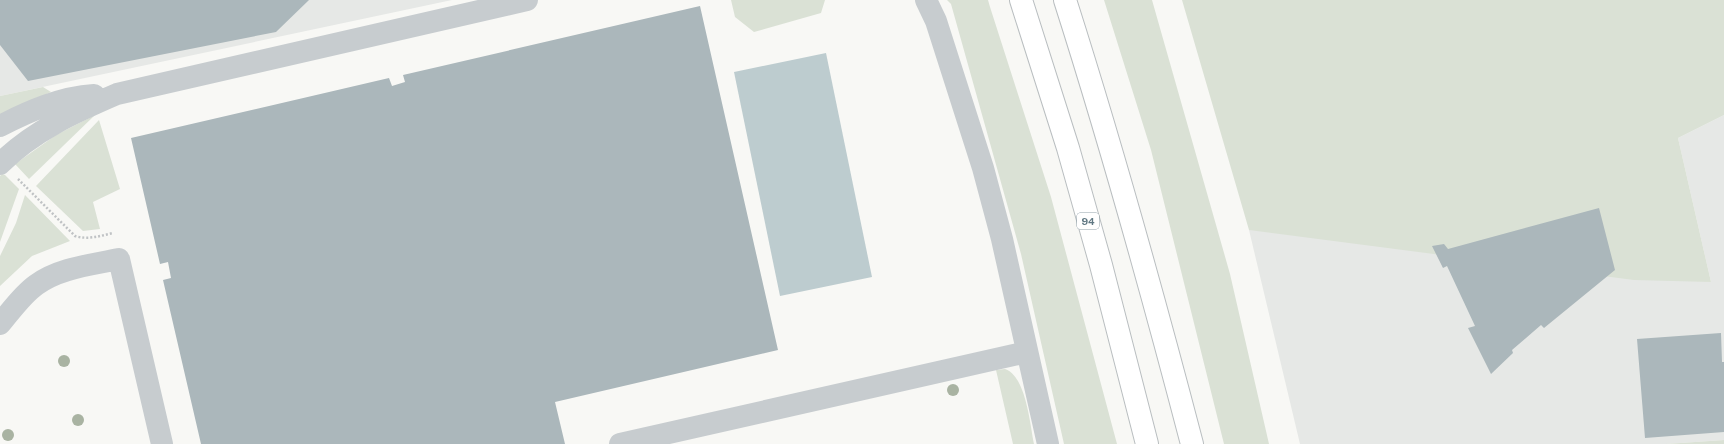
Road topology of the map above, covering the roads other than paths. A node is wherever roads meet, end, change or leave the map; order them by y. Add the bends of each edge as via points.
1 (527, 0) edge
2 (926, 0) edge
3 (1021, 0) edge
4 (1065, 0) edge
5 (117, 94) junction
6 (0, 126) edge
7 (7, 169) edge
8 (0, 324) edge
9 (1027, 352) junction
10 (162, 444) edge
11 (620, 444) edge
12 (1048, 444) edge
13 (1147, 444) edge
14 (1192, 444) edge

1 - 5 lane
2 - 9 lane via 936,21 983,168
3 - 13 highway, 94 via 1070,155
4 - 14 highway via 1099,106
5 - 6 lane via 66,100 42,107
5 - 7 lane via 85,107 28,140
8 - 10 lane via 24,295 47,277 119,259
9 - 11 lane
9 - 12 lane

